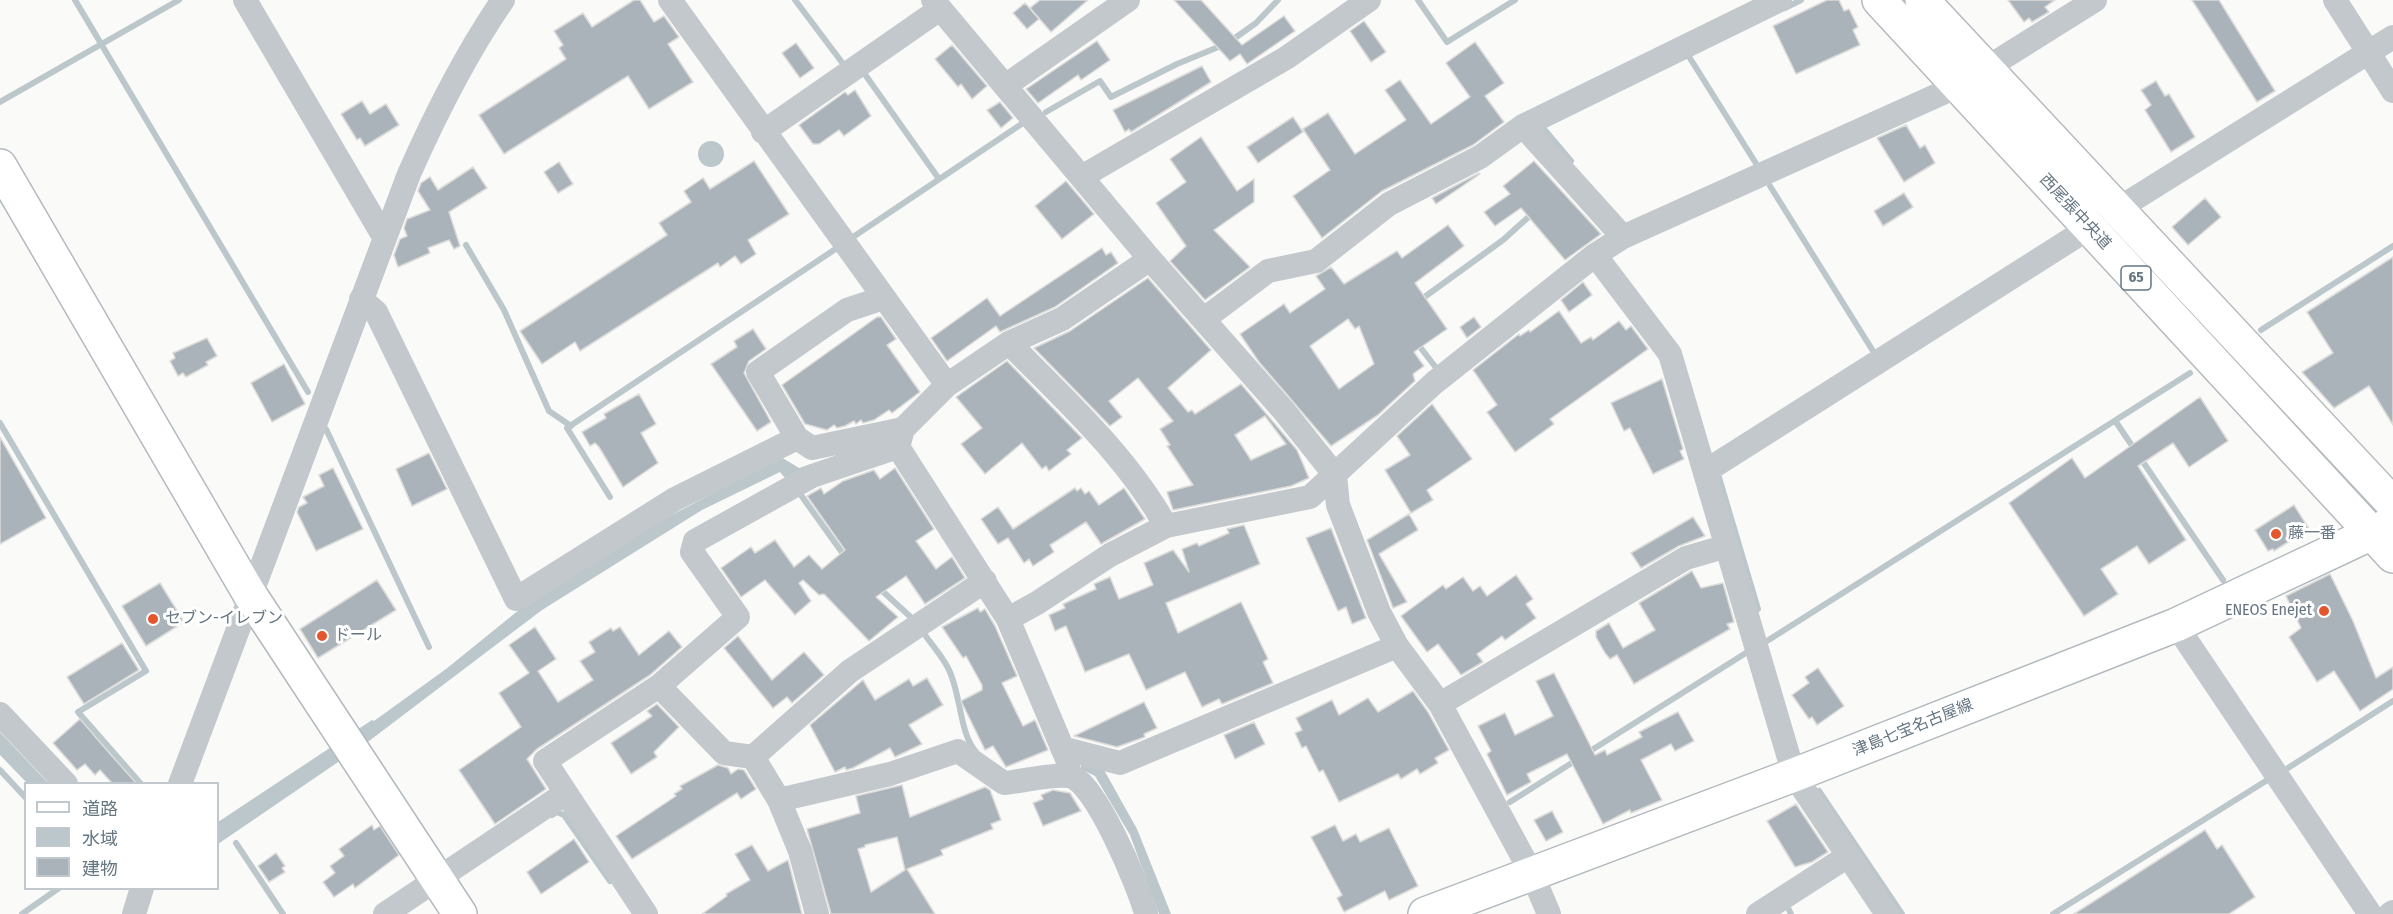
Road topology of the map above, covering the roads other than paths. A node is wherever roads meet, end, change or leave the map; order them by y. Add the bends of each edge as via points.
1 (245, 0) edge
2 (503, 0) edge
3 (670, 0) edge
4 (1128, 0) edge
5 (1369, 0) edge
6 (1780, 0) edge
7 (1879, 0) edge
8 (1922, 0) edge
9 (2094, 0) edge
10 (2335, 0) edge
11 (936, 4) edge
12 (2393, 37) edge
13 (2369, 52) junction
14 (1986, 68) junction
15 (1005, 86) junction
16 (1958, 86) junction
17 (2393, 91) edge
18 (1523, 126) junction
19 (763, 132) junction
20 (0, 166) edge
21 (1083, 176) junction
22 (2118, 209) junction
23 (2090, 228) junction
24 (384, 237) junction
25 (1623, 237) junction
26 (1595, 255) junction
27 (1150, 259) junction
28 (883, 298) junction
29 (361, 299) junction
30 (1204, 319) junction
31 (1009, 343) junction
32 (947, 385) junction
33 (797, 438) junction
34 (901, 438) junction
35 (1706, 471) junction
36 (1335, 475) junction
37 (2393, 504) edge
38 (1166, 526) junction
39 (2386, 537) edge
40 (1727, 546) junction
41 (985, 581) junction
42 (249, 593) junction
43 (1008, 620) junction
44 (2176, 625) junction
45 (1397, 646) junction
46 (659, 686) junction
47 (1440, 704) junction
48 (0, 714) edge
49 (753, 757) junction
50 (1067, 764) junction
51 (1794, 776) junction
52 (65, 782) edge
53 (180, 782) edge
54 (566, 793) junction
55 (779, 800) junction
56 (1848, 856) junction
57 (1532, 874) junction
58 (437, 879) junction
59 (141, 890) edge
60 (134, 914) edge
61 (385, 914) edge
62 (460, 914) edge
63 (646, 914) edge
64 (817, 914) edge
65 (1146, 914) edge
66 (1425, 914) edge
67 (1549, 914) edge
68 (1758, 914) edge
69 (1887, 914) edge
70 (2370, 914) edge

1 - 24 street
2 - 24 street via 439,107
3 - 19 street
4 - 15 street
5 - 21 street via 1286,58
6 - 18 street
7 - 16 main road, 西尾張中央道 / 65
8 - 14 main road, 西尾張中央道 / 65
9 - 14 street
10 - 13 street
11 - 15 street
11 - 19 street
12 - 13 street
13 - 17 street
13 - 22 street
14 - 16 street
14 - 22 main road, 西尾張中央道 / 65
15 - 21 street
16 - 23 main road, 西尾張中央道 / 65
16 - 25 street
18 - 25 street
18 - 30 street via 1480,157 1389,204 1316,261 1268,272
19 - 28 street
20 - 42 main road
21 - 27 street
22 - 37 main road, 西尾張中央道 / 65
23 - 35 street
23 - 39 main road, 西尾張中央道 / 65
24 - 29 street
25 - 26 street
26 - 35 street via 1670,354
26 - 36 street via 1434,383
27 - 30 street
27 - 31 street via 1062,318
28 - 32 street
28 - 33 street via 847,310 758,372
29 - 33 street via 376,312 516,598 675,499
29 - 42 street
30 - 36 street
31 - 32 street
31 - 38 street via 1101,434 1149,495
32 - 34 street
33 - 34 street via 812,448
34 - 41 street
34 - 46 street via 812,476 695,541 692,552 738,617
35 - 40 street
36 - 38 street via 1310,497
36 - 45 street via 1338,505 1379,612
38 - 43 street via 1110,555
39 - 44 main road, 津島七宝名古屋線
40 - 47 street via 1686,558
40 - 51 street
41 - 43 street
41 - 49 street via 850,670
42 - 53 street
42 - 58 main road
43 - 50 street
44 - 51 main road, 津島七宝名古屋線
44 - 70 street
45 - 47 street
45 - 50 street via 1120,763
46 - 49 street via 724,753
46 - 54 street via 545,761
47 - 57 street
48 - 52 street
49 - 55 street
50 - 55 street via 1004,783 958,751 891,774
50 - 65 street via 1116,838
51 - 56 street
51 - 57 main road, 津島七宝名古屋線
54 - 58 street
54 - 63 street
55 - 64 street via 800,851
56 - 68 street
56 - 69 street
57 - 66 main road, 津島七宝名古屋線
57 - 67 street
58 - 61 street
58 - 62 main road
59 - 60 street

